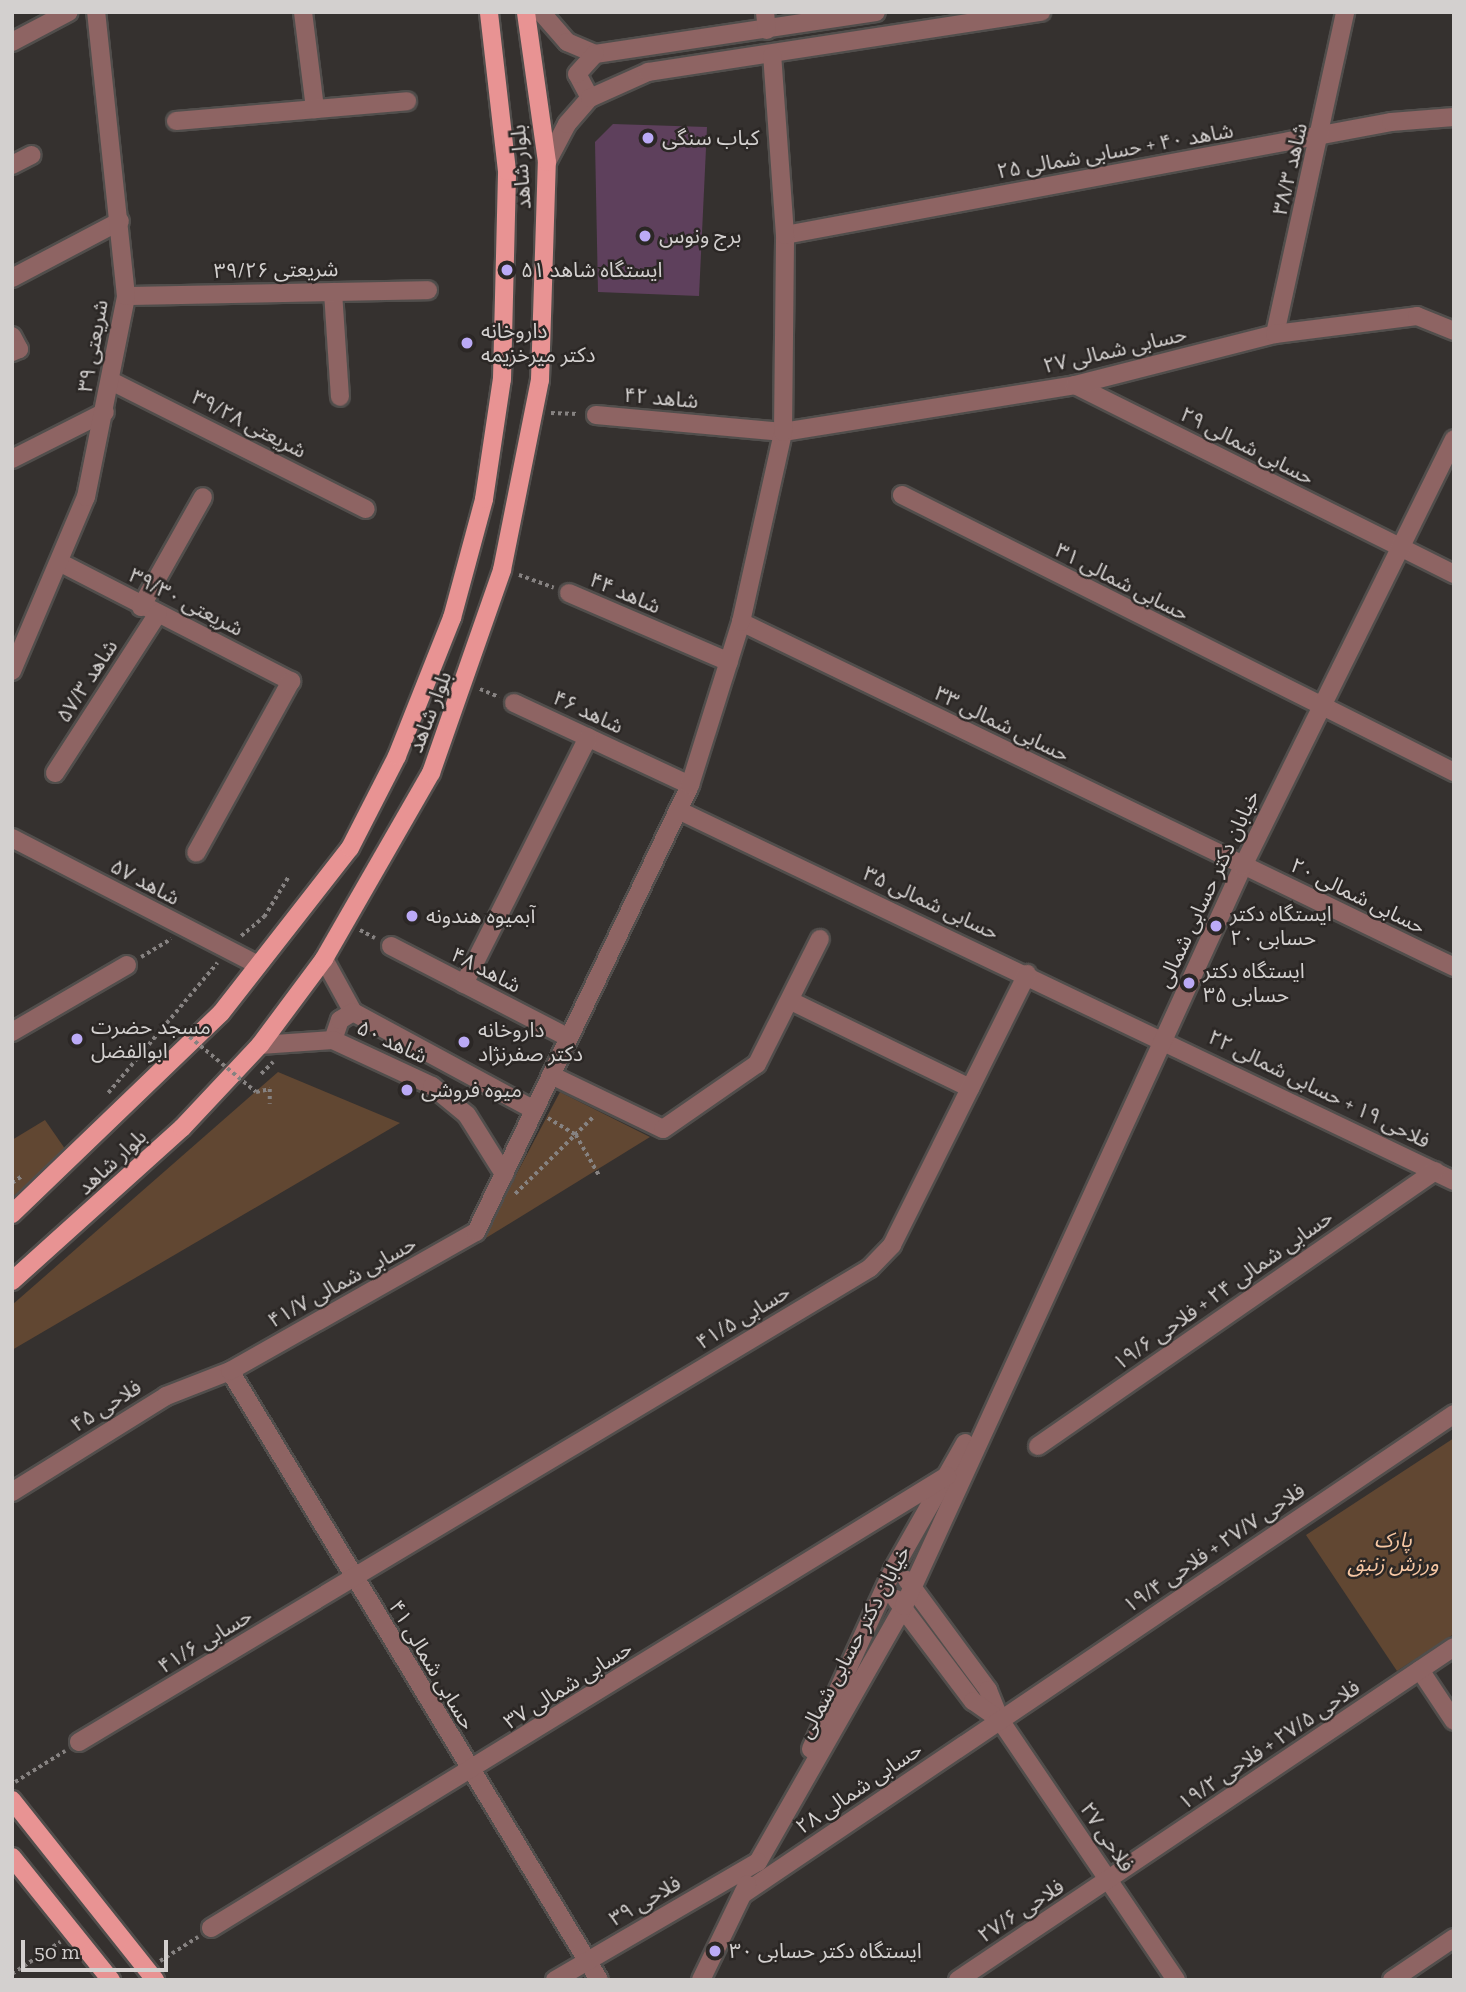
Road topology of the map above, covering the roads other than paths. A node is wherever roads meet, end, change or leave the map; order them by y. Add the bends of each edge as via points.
1 (69, 12) edge
2 (96, 12) edge
3 (303, 12) edge
4 (489, 12) edge
5 (526, 12) edge
6 (541, 12) edge
7 (876, 12) edge
8 (1041, 12) edge
9 (1345, 12) edge
10 (766, 21) edge
11 (12, 42) edge
12 (595, 54) junction
13 (772, 55) junction
14 (590, 98) junction
15 (408, 101) dead end
16 (315, 109) junction
17 (1454, 117) edge
18 (176, 121) dead end
19 (1321, 136) junction
20 (32, 155) dead end
21 (547, 162) junction
22 (12, 165) edge
23 (120, 221) junction
24 (785, 235) junction
25 (12, 278) edge
26 (428, 290) dead end
27 (333, 292) junction
28 (126, 296) junction
29 (1454, 331) edge
30 (1275, 334) junction
31 (12, 336) edge
32 (12, 352) edge
33 (111, 381) junction
34 (1074, 385) junction
35 (340, 397) dead end
36 (105, 412) junction
37 (596, 415) road end
38 (783, 432) junction
39 (1454, 439) edge
40 (12, 459) edge
41 (902, 495) dead end
42 (203, 497) dead end
43 (366, 509) dead end
44 (1400, 548) junction
45 (61, 563) junction
46 (1454, 574) edge
47 (569, 593) road end
48 (150, 610) junction
49 (741, 622) junction
50 (729, 662) junction
51 (12, 671) edge
52 (514, 703) road end
53 (1320, 709) junction
54 (588, 737) junction
55 (1454, 772) edge
56 (54, 773) dead end
57 (690, 785) junction
58 (678, 810) junction
59 (12, 838) edge
60 (196, 853) dead end
61 (1243, 866) junction
62 (820, 939) dead end
63 (391, 946) road end
64 (324, 959) junction
65 (127, 965) road end
66 (258, 965) junction
67 (1454, 967) edge
68 (1027, 974) junction
69 (464, 984) junction
70 (793, 1002) junction
71 (353, 1012) junction
72 (12, 1032) edge
73 (569, 1038) junction
74 (1165, 1038) junction
75 (333, 1040) junction
76 (260, 1045) junction
77 (551, 1075) junction
78 (970, 1088) junction
79 (534, 1110) junction
80 (1435, 1171) junction
81 (504, 1174) junction
82 (1454, 1181) edge
83 (12, 1214) edge
84 (12, 1281) edge
85 (1011, 1361) junction
86 (230, 1371) junction
87 (1454, 1414) edge
88 (1038, 1446) dead end
89 (947, 1475) junction
90 (12, 1492) edge
91 (893, 1570) junction
92 (354, 1579) junction
93 (914, 1585) junction
94 (885, 1588) junction
95 (904, 1606) junction
96 (1454, 1647) edge
97 (1420, 1670) junction
98 (1000, 1720) junction
99 (1454, 1721) edge
100 (79, 1742) road end
101 (470, 1773) junction
102 (12, 1800) edge
103 (12, 1857) edge
104 (758, 1862) junction
105 (1109, 1881) junction
106 (743, 1894) junction
107 (211, 1928) road end
108 (1454, 1938) edge
109 (587, 1961) junction
110 (151, 1975) edge
111 (111, 1980) edge
112 (555, 1980) edge
113 (599, 1980) edge
114 (701, 1980) edge
115 (958, 1980) edge
116 (1175, 1980) edge
117 (1392, 1980) edge

1 - 11 street
2 - 23 street, شریعتی ۳۹
3 - 16 street
4 - 66 main road, بلوار شاهد via 507,171 507,270 502,379 484,499 452,618 397,757 350,848
5 - 21 main road, بلوار شاهد
6 - 12 street via 567,42
7 - 10 street
8 - 13 street
9 - 19 street, شاهد ۳۸/۳
10 - 12 street
12 - 14 street via 577,74
13 - 14 street via 648,72
13 - 24 street
14 - 21 street via 567,124
15 - 16 street
16 - 18 street
17 - 19 street, شاهد ۴۰ + حسابی شمالی ۲۵
19 - 24 street, شاهد ۴۰ + حسابی شمالی ۲۵
19 - 30 street, شاهد ۳۸/۳
20 - 22 street
21 - 64 main road, بلوار شاهد via 548,268 535,412 502,570 432,773
23 - 25 street
23 - 28 street, شریعتی ۳۹
24 - 38 street
26 - 27 street, شریعتی ۳۹/۲۶
27 - 28 street, شریعتی ۳۹/۲۶
27 - 35 street
28 - 33 street, شریعتی ۳۹
29 - 30 street, حسابی شمالی ۲۷ via 1417,316
30 - 34 street, حسابی شمالی ۲۷
31 - 32 street via 19,349
33 - 36 street, شریعتی ۳۹
33 - 43 street, شریعتی ۳۹/۲۸
34 - 38 street, حسابی شمالی ۲۷
34 - 44 street, حسابی شمالی ۲۹
36 - 40 street
36 - 45 street, شریعتی ۳۹ via 86,497
37 - 38 street, شاهد ۴۲
38 - 49 street
39 - 44 street, خیابان دکتر حسابی شمالی
41 - 53 street, حسابی شمالی ۳۱
42 - 48 street, شاهد ۵۷/۳
44 - 46 street, حسابی شمالی ۲۹
44 - 53 street, خیابان دکتر حسابی شمالی
45 - 48 street, شریعتی ۳۹/۳۰
45 - 51 street, شریعتی ۳۹
47 - 50 street, شاهد ۴۴
48 - 56 street, شاهد ۵۷/۳
48 - 60 street, شریعتی ۳۹/۳۰ via 291,681
49 - 50 street
49 - 61 street, حسابی شمالی ۳۳
50 - 57 street
52 - 54 street, شاهد ۴۶
53 - 55 street, حسابی شمالی ۳۱
53 - 61 street, خیابان دکتر حسابی شمالی
54 - 57 street, شاهد ۴۶
54 - 69 street
57 - 58 street
58 - 68 street, حسابی شمالی ۳۵
58 - 73 street
59 - 66 street, شاهد ۵۷
61 - 67 street, حسابی شمالی ۲۰
61 - 74 street, خیابان دکتر حسابی شمالی
62 - 70 street
63 - 69 street, شاهد ۴۸
64 - 71 street, شاهد ۵۰
64 - 76 main road, بلوار شاهد
65 - 72 street
66 - 83 main road, بلوار شاهد via 221,1013
68 - 74 street, حسابی شمالی ۳۵
68 - 78 street, حسابی ۴۱/۵
69 - 73 street, شاهد ۴۸
70 - 77 street via 757,1064 663,1129
70 - 78 street
71 - 75 street via 335,1026
71 - 79 street, شاهد ۵۰
73 - 77 street
74 - 80 street, فلاحی ۱۹ + حسابی شمالی ۲۲
74 - 85 street, خیابان دکتر حسابی شمالی
75 - 76 street, شاهد ۵۰
75 - 81 street, شاهد ۵۰ via 432,1086 467,1115
76 - 84 main road, بلوار شاهد via 182,1128
77 - 79 street
78 - 92 street, حسابی ۴۱/۵ via 892,1245 870,1268
79 - 81 street
80 - 82 street, فلاحی ۱۹ + حسابی شمالی ۲۲
80 - 88 street, حسابی شمالی ۲۴ + فلاحی ۱۹/۶
81 - 86 street, حسابی شمالی ۴۱/۷ via 476,1232
85 - 89 street, خیابان دکتر حسابی شمالی
85 - 93 street, خیابان دکتر حسابی شمالی
86 - 90 street, فلاحی ۴۵ via 166,1396
86 - 92 street, حسابی شمالی ۴۱
87 - 98 street, فلاحی ۲۷/۷ + فلاحی ۱۹/۴
89 - 91 street, خیابان دکتر حسابی شمالی
89 - 101 street, حسابی شمالی ۳۷
91 - 93 street, فلاحی ۲۷
91 - 94 street, خیابان دکتر حسابی شمالی
92 - 100 street, حسابی ۴۱/۶
92 - 101 street, حسابی شمالی ۴۱
93 - 95 street, خیابان دکتر حسابی شمالی
93 - 98 street, فلاحی ۲۷ via 988,1690
94 - 95 street, فلاحی ۲۷
94 - 104 street, خیابان دکتر حسابی شمالی
95 - 98 street, فلاحی ۲۷ via 972,1701
95 - 104 street, خیابان دکتر حسابی شمالی
96 - 97 street, فلاحی ۲۷/۵ + فلاحی ۱۹/۲
97 - 99 street
97 - 105 street, فلاحی ۲۷/۵ + فلاحی ۱۹/۲
98 - 105 street, فلاحی ۲۷
98 - 106 street, حسابی شمالی ۲۸
101 - 107 street, حسابی شمالی ۳۷
101 - 109 street, حسابی شمالی ۴۱
102 - 110 main road
103 - 111 main road
104 - 106 street, خیابان دکتر حسابی شمالی
104 - 109 street, فلاحی ۳۹
105 - 115 street, فلاحی ۲۷/۶
105 - 116 street, فلاحی ۲۷
106 - 114 street, خیابان دکتر حسابی شمالی
108 - 117 street
109 - 112 street, فلاحی ۳۹
109 - 113 street, حسابی شمالی ۴۱

